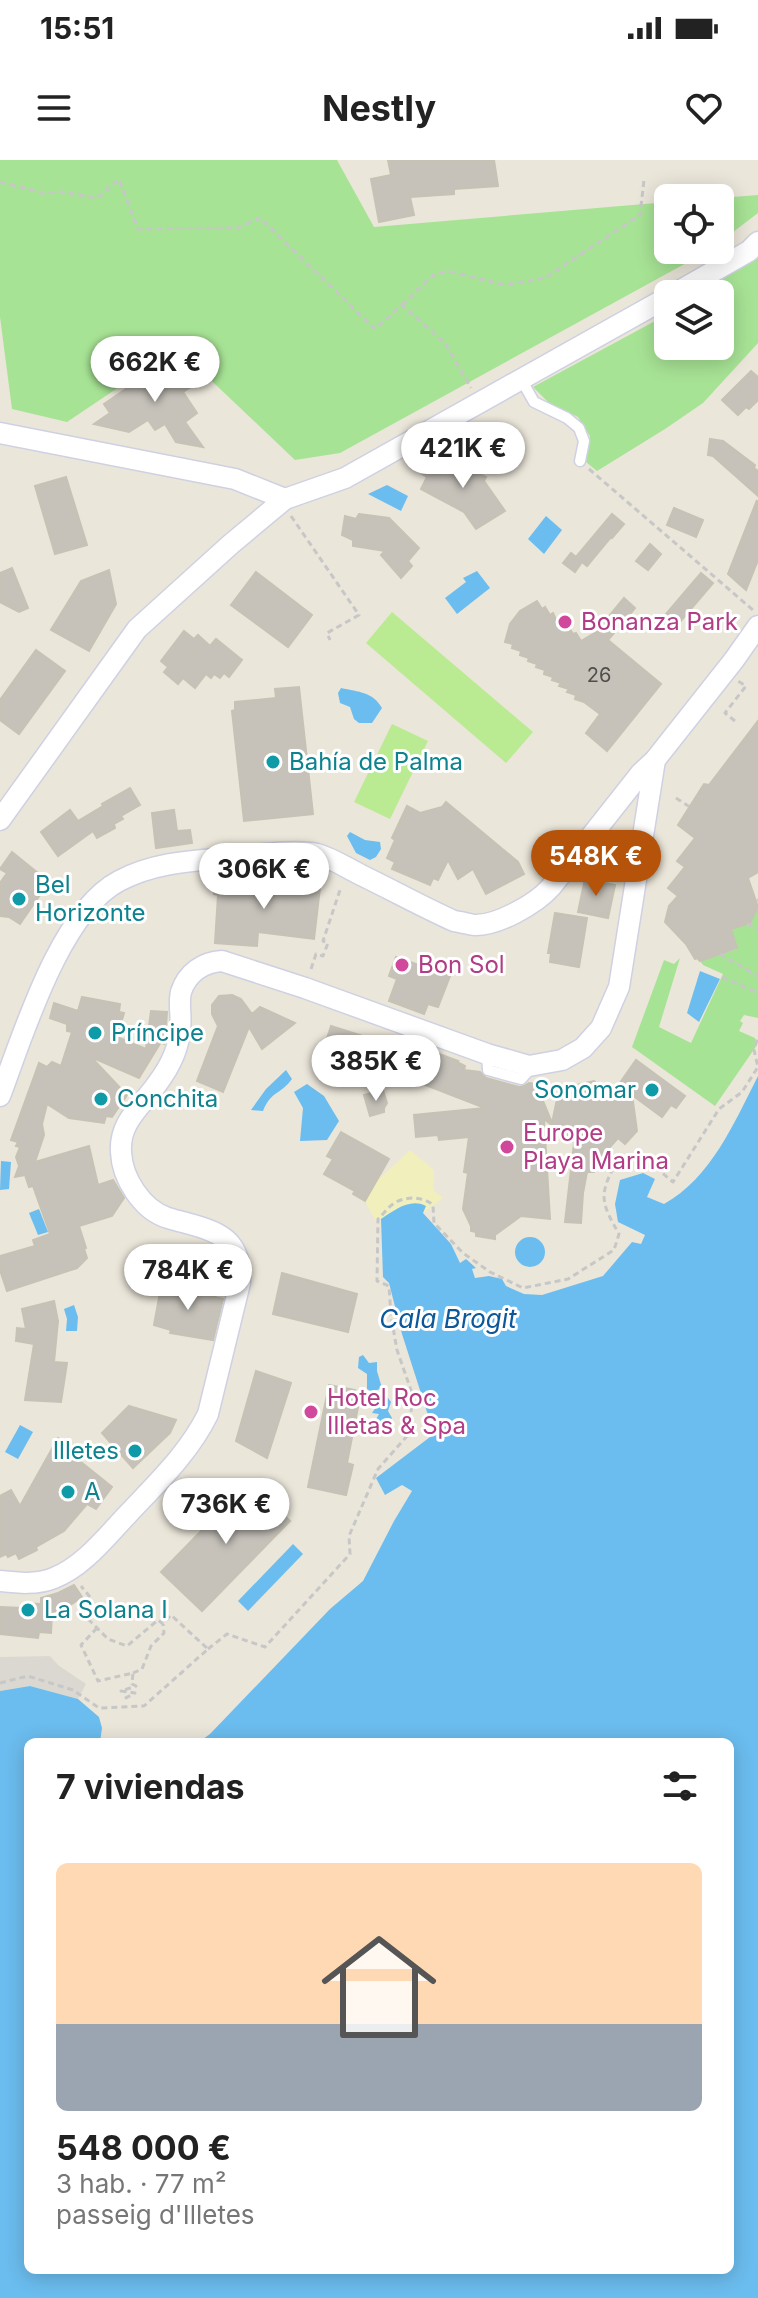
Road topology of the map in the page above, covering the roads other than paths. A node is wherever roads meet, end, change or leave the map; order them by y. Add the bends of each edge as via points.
1 (758, 242) edge
2 (698, 280) edge
3 (654, 305) edge
4 (521, 379) junction
5 (0, 433) edge
6 (580, 461) road end
7 (282, 503) junction
8 (758, 626) edge
9 (655, 760) junction
10 (619, 801) junction
11 (646, 810) junction
12 (0, 820) edge
13 (0, 1096) edge
14 (0, 1581) edge

1 - 2 street
3 - 4 street
4 - 6 lane via 534,402 579,428 584,441
4 - 7 street via 345,478
5 - 7 street via 235,479
7 - 12 street via 137,629
8 - 9 street
9 - 10 street
9 - 11 street
10 - 11 lane via 633,797
10 - 13 street via 544,895 510,916 477,925 454,921 315,854 187,861 117,882 102,892 69,934 42,986
11 - 14 street via 614,1000 601,1028 583,1048 562,1060 529,1066 487,1054 222,961 196,969 181,992 177,1049 126,1124 121,1156 127,1180 145,1203 167,1218 211,1231 229,1243 240,1261 240,1283 210,1406 200,1430 171,1468 82,1562 43,1582

